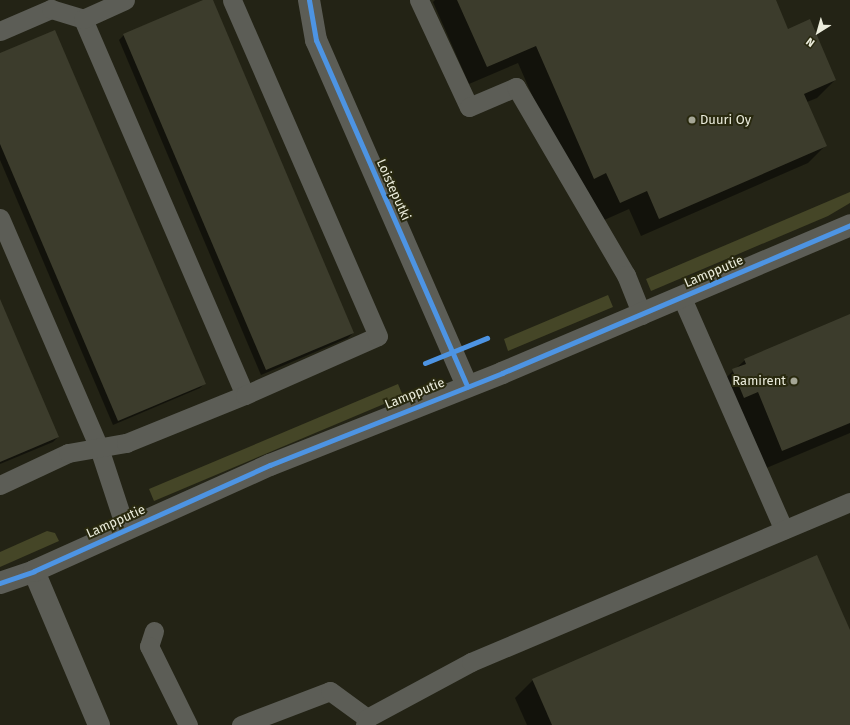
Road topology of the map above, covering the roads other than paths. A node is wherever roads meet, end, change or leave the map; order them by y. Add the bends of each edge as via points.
1 (125, 0) edge
2 (232, 0) edge
3 (309, 0) edge
4 (419, 0) edge
5 (83, 19) junction
6 (0, 31) edge
7 (0, 218) edge
8 (850, 225) edge
9 (682, 298) junction
10 (642, 315) junction
11 (467, 386) junction
12 (245, 395) junction
13 (98, 448) junction
14 (0, 485) edge
15 (850, 502) edge
16 (126, 530) junction
17 (784, 530) junction
18 (34, 571) junction
19 (0, 583) edge
20 (154, 631) dead end
21 (366, 721) edge
22 (99, 725) edge
23 (188, 725) edge
24 (241, 725) edge

1 - 5 lane
2 - 12 lane via 378,336
3 - 11 street, Loisteputki via 316,40
4 - 10 lane via 469,108 516,86 626,275
5 - 6 lane via 51,9
5 - 12 lane
7 - 13 lane
8 - 9 street, Lampputie
9 - 10 street, Lampputie
9 - 17 lane
10 - 11 street, Lampputie
11 - 16 street, Lampputie via 270,465
12 - 13 lane via 126,442
13 - 14 lane via 68,453
13 - 16 lane
15 - 17 lane
16 - 18 street, Lampputie
17 - 21 lane via 471,662
18 - 19 street, Lampputie
18 - 22 street
20 - 23 lane via 149,646
21 - 24 lane via 330,691

